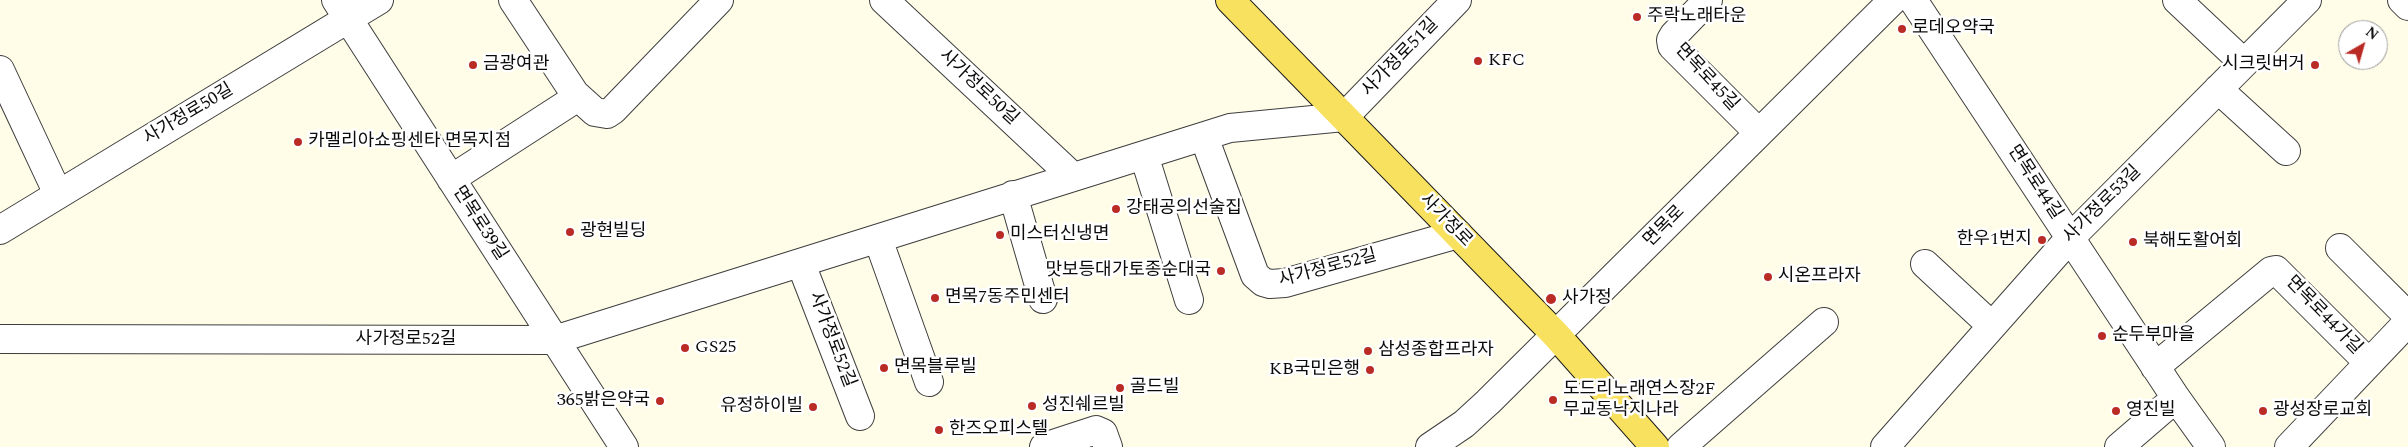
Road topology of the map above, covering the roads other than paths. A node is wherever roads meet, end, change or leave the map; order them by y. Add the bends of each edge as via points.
1 (379, 0) edge
2 (513, 0) edge
3 (719, 0) edge
4 (884, 0) edge
5 (1230, 0) edge
6 (1457, 0) edge
7 (1708, 0) edge
8 (1893, 0) edge
9 (1912, 0) edge
10 (2178, 0) edge
11 (2307, 0) edge
12 (2402, 0) edge
13 (2408, 6) edge
14 (342, 10) edge
15 (2244, 64) junction
16 (0, 70) edge
17 (2218, 89) junction
18 (578, 97) junction
19 (1344, 117) junction
20 (1760, 133) junction
21 (1204, 137) junction
22 (2286, 151) dead end
23 (1144, 156) junction
24 (1072, 176) junction
25 (450, 179) junction
26 (58, 194) junction
27 (1013, 195) junction
28 (0, 230) edge
29 (1458, 234) junction
30 (2070, 238) junction
31 (878, 239) junction
32 (2340, 248) dead end
33 (801, 264) junction
34 (1925, 264) dead end
35 (1042, 299) dead end
36 (1189, 300) dead end
37 (2408, 316) edge
38 (1824, 322) dead end
39 (2408, 322) edge
40 (1992, 326) junction
41 (1556, 335) junction
42 (0, 339) edge
43 (554, 340) junction
44 (2369, 363) junction
45 (2155, 367) junction
46 (928, 382) dead end
47 (2176, 398) junction
48 (860, 416) dead end
49 (624, 447) edge
50 (1044, 447) edge
51 (1108, 447) edge
52 (1430, 447) edge
53 (1654, 447) edge
54 (1682, 447) edge
55 (1885, 447) edge
56 (2119, 447) edge
57 (2211, 447) edge
58 (2289, 447) edge

1 - 14 street, 사가정로50길
2 - 18 street
3 - 18 street via 613,110 607,114 596,112
4 - 24 street, 사가정로50길
5 - 19 main road, 사가정로
6 - 19 street, 사가정로51길
7 - 20 street, 면목로45길 via 1674,35 1672,46
8 - 20 street, 면목로
9 - 30 street, 면목로44길
10 - 15 street
11 - 15 street, 사가정로53길
12 - 13 street
14 - 25 street, 면목로39길
14 - 26 street, 사가정로50길
15 - 17 street, 사가정로53길
16 - 26 street
17 - 22 street
17 - 30 street, 사가정로53길
18 - 25 street
19 - 21 street, 사가정로52길 via 1236,127
19 - 29 main road, 사가정로
20 - 41 street, 면목로
21 - 23 street, 사가정로52길
21 - 29 street, 사가정로52길 via 1255,275 1263,282 1285,283
23 - 24 street, 사가정로52길
23 - 36 street
24 - 27 street, 사가정로52길
25 - 43 street, 면목로39길
26 - 28 street, 사가정로50길
27 - 31 street, 사가정로52길
27 - 35 street
29 - 41 main road, 사가정로
30 - 40 street, 사가정로53길
30 - 45 street, 면목로44길
31 - 33 street, 사가정로52길
31 - 46 street
32 - 37 street
33 - 43 street, 사가정로52길
33 - 48 street, 사가정로52길
34 - 40 street
38 - 54 street
39 - 44 street, 면목로44가길
40 - 55 street, 사가정로53길
41 - 52 street, 면목로 via 1464,424
41 - 53 main road, 사가정로
42 - 43 street, 사가정로52길
43 - 49 street, 면목로39길
44 - 45 street, 면목로44가길 via 2276,270
44 - 58 street, 면목로44가길
45 - 47 street, 면목로44길
47 - 56 street
47 - 57 street, 면목로44길
50 - 51 street via 1096,430 1102,433

